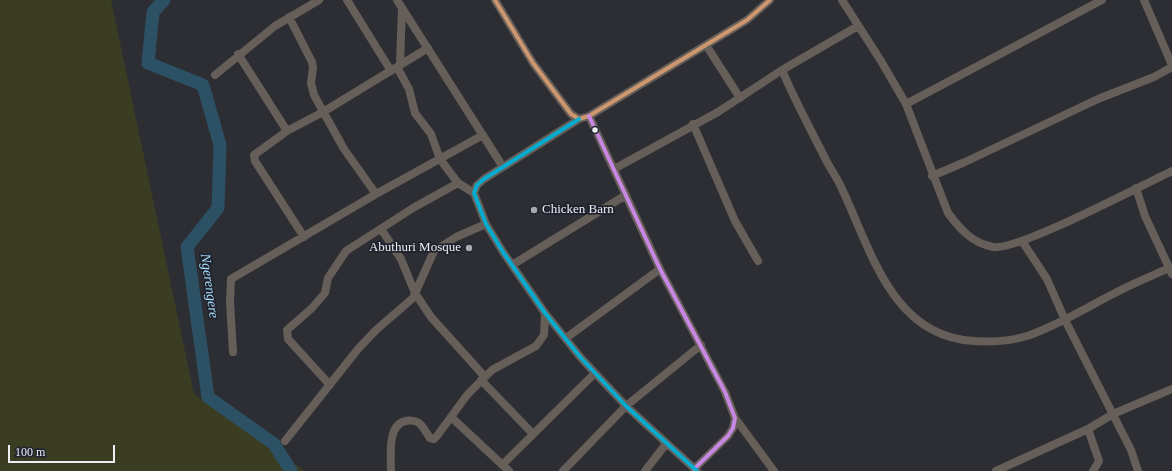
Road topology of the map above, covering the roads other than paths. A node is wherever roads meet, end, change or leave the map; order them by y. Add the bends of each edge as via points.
1 (319, 0) edge
2 (347, 0) edge
3 (397, 0) edge
4 (495, 0) edge
5 (770, 0) edge
6 (842, 0) edge
7 (1102, 0) edge
8 (1144, 0) edge
9 (402, 8) junction
10 (289, 17) junction
11 (858, 26) junction
12 (706, 45) junction
13 (428, 48) junction
14 (238, 54) junction
15 (1172, 66) edge
16 (396, 68) junction
17 (782, 70) junction
18 (215, 75) dead end
19 (740, 98) junction
20 (906, 104) junction
21 (323, 112) junction
22 (589, 116) junction
23 (579, 119) junction
24 (693, 124) junction
25 (287, 131) junction
26 (483, 135) junction
27 (440, 159) junction
28 (503, 167) junction
29 (614, 169) junction
30 (1172, 171) edge
31 (932, 176) junction
32 (458, 183) junction
33 (1136, 188) junction
34 (474, 193) junction
35 (376, 194) junction
36 (626, 195) junction
37 (486, 224) junction
38 (381, 229) junction
39 (304, 237) junction
40 (1022, 241) junction
41 (758, 261) dead end
42 (512, 264) junction
43 (660, 269) junction
44 (1170, 271) edge
45 (415, 293) junction
46 (545, 313) junction
47 (1065, 320) junction
48 (566, 338) junction
49 (702, 345) junction
50 (234, 352) dead end
51 (595, 373) junction
52 (483, 379) junction
53 (330, 385) junction
54 (1172, 389) edge
55 (626, 406) junction
56 (1113, 414) junction
57 (451, 417) junction
58 (735, 418) junction
59 (1088, 429) junction
60 (533, 434) junction
61 (286, 441) dead end
62 (666, 444) junction
63 (502, 465) junction
64 (696, 470) edge
65 (391, 471) edge
66 (509, 471) edge
67 (564, 471) edge
68 (644, 471) edge
69 (774, 471) edge
70 (996, 471) edge
71 (1092, 471) edge
72 (1138, 471) edge

1 - 10 street
2 - 16 street
3 - 9 street
4 - 23 street via 533,63 571,114
5 - 12 street via 747,20
6 - 11 street
7 - 20 street
8 - 15 street
9 - 13 street
9 - 16 street
10 - 14 street
10 - 21 street via 312,62 312,89
11 - 17 street
11 - 20 street
12 - 19 street
12 - 22 street
13 - 16 street
13 - 26 street
14 - 18 street
14 - 25 street
15 - 31 street via 1154,77 1098,99
16 - 21 street
16 - 27 street via 409,89 415,113 431,134
17 - 19 street
17 - 47 street via 842,188 877,268 899,304 913,318 940,334 960,341 990,342 1026,336
19 - 24 street
20 - 31 street
21 - 25 street
21 - 35 street via 344,149
22 - 23 street
22 - 29 street
23 - 28 street
24 - 29 street
24 - 41 street via 735,221
25 - 39 street via 256,153 254,158
26 - 27 street
26 - 28 street
27 - 32 street
27 - 35 street
28 - 34 street via 480,182
29 - 36 street
30 - 33 street
31 - 40 street via 948,213 958,227 975,241 994,247
32 - 34 street
32 - 38 street
33 - 40 street
33 - 44 street via 1145,216
34 - 37 street
35 - 39 street
36 - 42 street
36 - 43 street
37 - 42 street
37 - 45 street via 456,237 434,251
38 - 45 street via 401,259
38 - 53 street via 346,250 328,278 325,293 287,330 288,339
39 - 50 street via 231,279
40 - 47 street via 1047,279
42 - 46 street
43 - 48 street
43 - 49 street
44 - 47 street via 1118,291
45 - 52 street via 431,317
45 - 53 street via 413,298 358,349
46 - 48 street
46 - 52 street via 544,335 536,346 492,370
47 - 56 street
48 - 51 street
49 - 55 street
49 - 58 street
51 - 55 street
51 - 60 street
52 - 57 street
52 - 60 street
53 - 61 street
54 - 56 street
55 - 62 street
55 - 67 street
56 - 59 street
56 - 72 street via 1131,450
57 - 63 street
57 - 65 street via 434,439 430,438 420,423 410,420 398,425 393,431
58 - 64 street via 728,436
58 - 69 street
59 - 70 street
59 - 71 street via 1099,461
60 - 63 street
62 - 64 street
62 - 68 street
63 - 66 street

